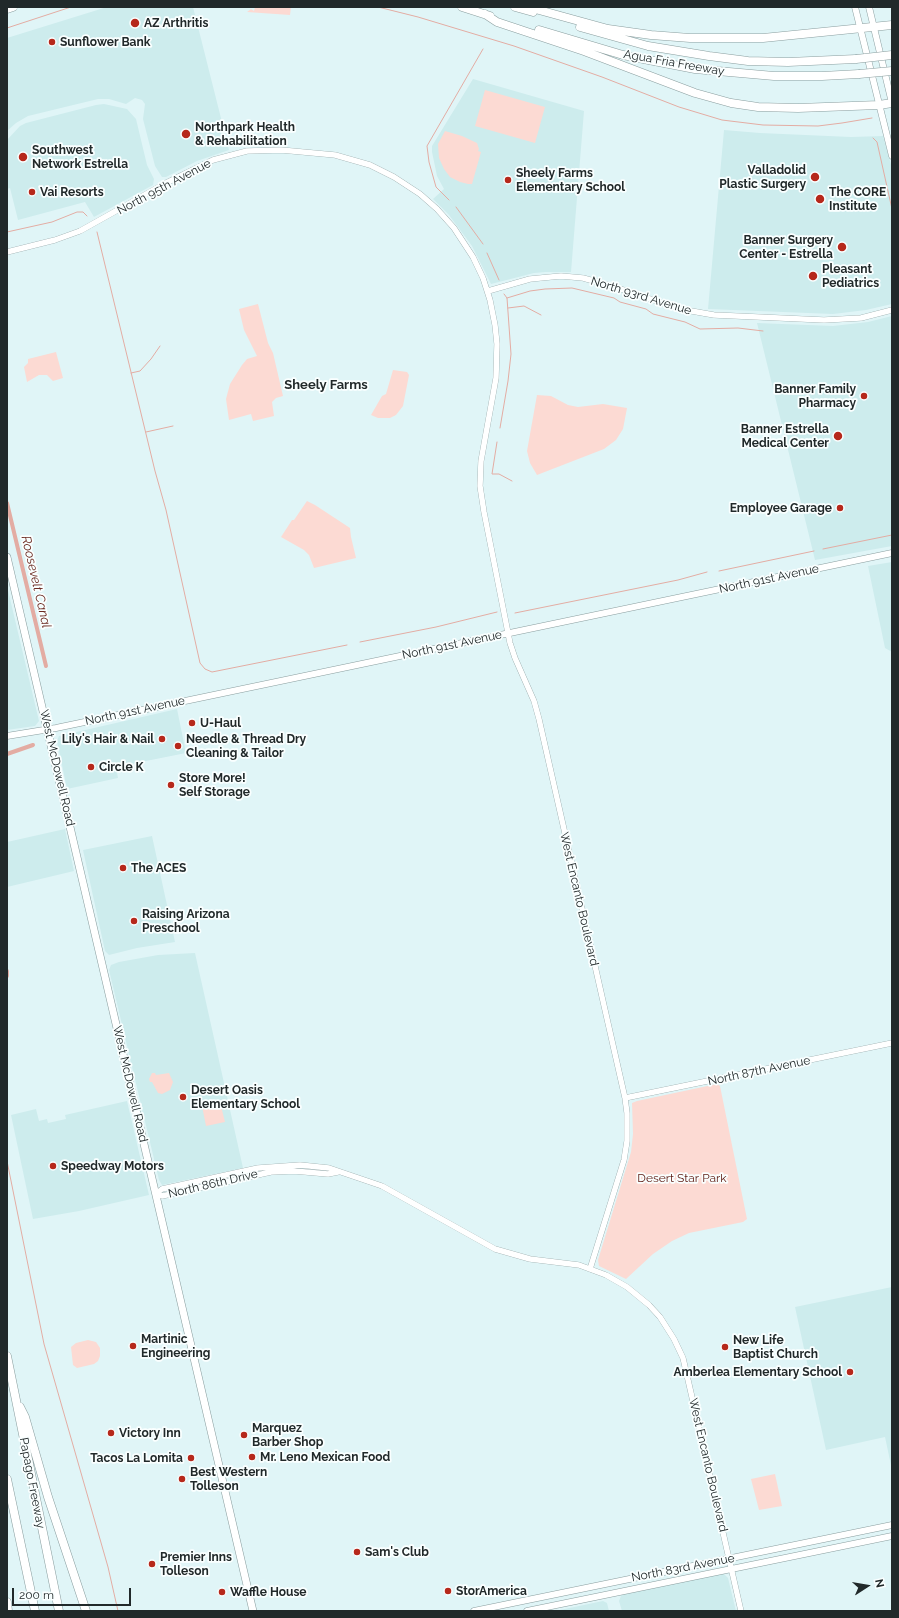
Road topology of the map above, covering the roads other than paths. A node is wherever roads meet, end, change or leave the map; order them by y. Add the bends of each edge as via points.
1 (13, 7) edge
2 (462, 7) edge
3 (515, 7) edge
4 (528, 7) edge
5 (855, 7) edge
6 (869, 7) edge
7 (7, 9) edge
8 (485, 14) junction
9 (892, 25) edge
10 (874, 27) junction
11 (860, 28) junction
12 (892, 55) edge
13 (892, 70) edge
14 (892, 103) edge
15 (879, 105) junction
16 (892, 156) edge
17 (394, 177) joint
18 (7, 252) edge
19 (488, 292) junction
20 (892, 310) edge
21 (892, 553) edge
22 (7, 557) edge
23 (508, 633) junction
24 (48, 729) junction
25 (9, 737) edge
26 (892, 1043) edge
27 (625, 1098) junction
28 (156, 1194) junction
29 (590, 1269) junction
30 (7, 1356) edge
31 (15, 1398) junction
32 (7, 1479) edge
33 (892, 1525) edge
34 (892, 1536) edge
35 (729, 1559) junction
36 (731, 1569) junction
37 (7, 1602) edge
38 (8, 1611) edge
39 (35, 1611) edge
40 (58, 1611) edge
41 (86, 1611) edge
42 (253, 1611) edge
43 (474, 1611) edge
44 (527, 1611) edge
45 (741, 1611) edge

1 - 7 highway
2 - 8 highway, Agua Fria Freeway
3 - 12 highway, Agua Fria Freeway, bridge via 620,39 694,54 806,62 856,60
4 - 11 highway via 608,29 690,38 763,38
5 - 11 main road
6 - 10 main road
8 - 13 highway, Agua Fria Freeway, bridge via 617,53 680,67 768,76 822,76
8 - 15 highway via 497,22 598,56 695,93 731,103 798,108
9 - 10 highway
10 - 11 highway
10 - 14 main road
11 - 15 main road
14 - 15 highway
15 - 16 main road
17 - 18 street, North 95th Avenue via 370,165 335,154 289,150 247,151 202,164 74,233
17 - 19 street, West Encanto Boulevard via 420,194 454,228 473,257
19 - 20 street, North 93rd Avenue via 530,279 560,276 583,278 676,308 714,315 824,320 861,318
19 - 23 street, West Encanto Boulevard via 496,325 498,358 496,384 482,449 480,486
21 - 23 main road, North 91st Avenue
22 - 24 main road, West McDowell Road
23 - 24 main road, North 91st Avenue
23 - 27 street, West Encanto Boulevard via 539,719
24 - 25 main road, North 91st Avenue
24 - 28 main road, West McDowell Road
26 - 27 street, North 87th Avenue
27 - 29 street, West Encanto Boulevard via 628,1125 626,1151
28 - 29 street, North 86th Drive via 162,1189 265,1170 328,1174 338,1172 382,1186 495,1249 519,1257
28 - 42 main road, West McDowell Road
29 - 35 street, West Encanto Boulevard via 613,1279 639,1296 660,1317 674,1339 685,1365
30 - 31 highway, Papago Freeway
31 - 40 highway, Papago Freeway
31 - 41 highway via 25,1417 48,1497
32 - 39 highway, Papago Freeway
33 - 35 main road, North 83rd Avenue
34 - 36 main road, North 83rd Avenue
35 - 36 street, West Encanto Boulevard
35 - 43 main road, North 83rd Avenue
36 - 44 main road, North 83rd Avenue
36 - 45 street, West Encanto Boulevard
37 - 38 highway

